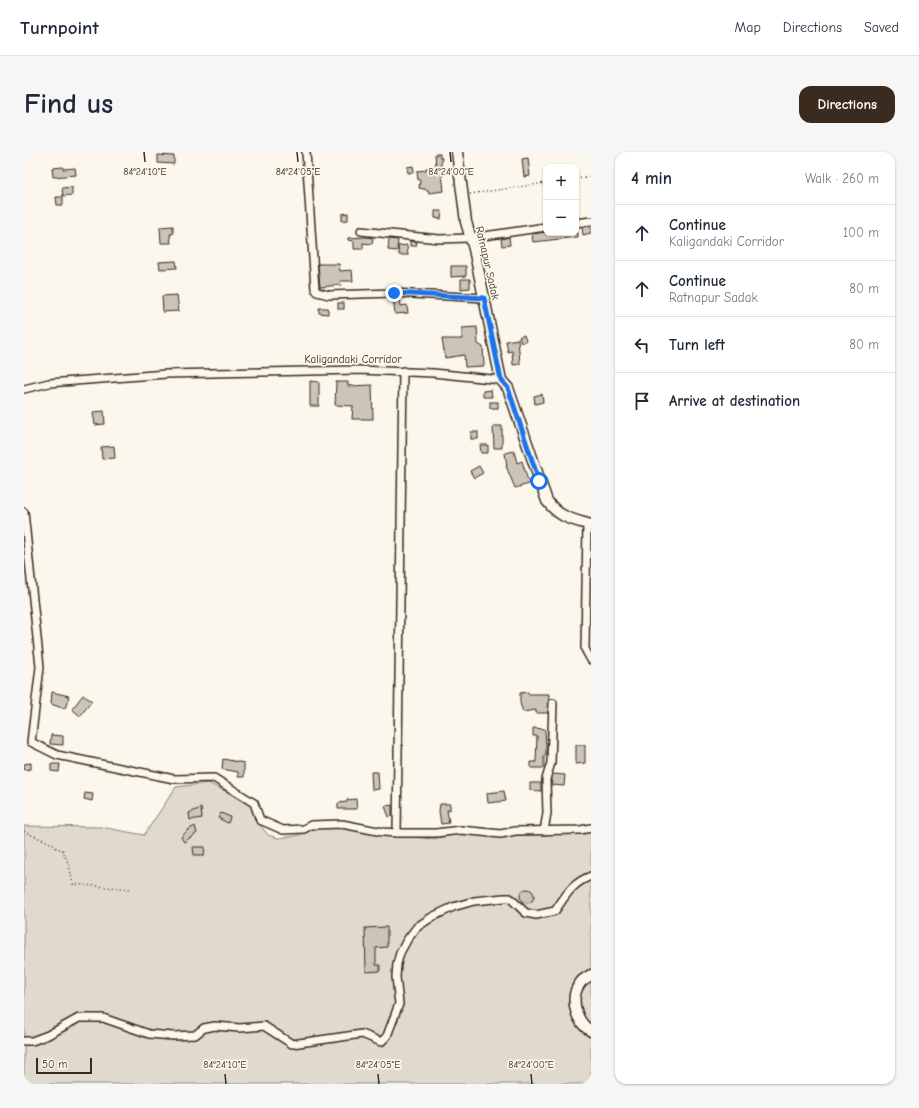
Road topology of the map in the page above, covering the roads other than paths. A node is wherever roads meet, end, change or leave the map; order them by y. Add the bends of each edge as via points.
1 (306, 152) edge
2 (456, 152) edge
3 (591, 221) edge
4 (579, 223) edge
5 (543, 227) edge
6 (361, 231) dead end
7 (470, 238) junction
8 (484, 298) junction
9 (403, 371) junction
10 (501, 380) junction
11 (24, 390) edge
12 (24, 512) edge
13 (589, 525) edge
14 (591, 660) edge
15 (553, 703) dead end
16 (28, 736) edge
17 (591, 828) edge
18 (544, 831) junction
19 (397, 833) junction
20 (591, 876) edge
21 (591, 975) edge
22 (591, 1031) edge
23 (24, 1041) edge

1 - 8 street via 317,292 329,295 394,293
2 - 7 main road, Ratnapur Sadak
3 - 4 street
5 - 7 street
6 - 7 street
7 - 8 main road, Ratnapur Sadak
8 - 10 main road, Ratnapur Sadak
9 - 10 street, Kaligandaki Corridor
9 - 11 street, Kaligandaki Corridor via 166,374 49,383
9 - 19 street
10 - 13 main road via 508,388 547,501 562,516
12 - 16 street via 40,667
13 - 14 street via 585,649
15 - 18 street via 551,763 546,779 547,813
16 - 19 street via 31,742 57,755 174,779 214,778 254,802 260,820 283,830 304,829 311,825 342,824
17 - 18 street
18 - 19 street via 515,831 501,834 461,830
20 - 23 street via 581,879 572,886 555,911 536,915 526,913 510,898 474,901 453,907 417,927 398,959 396,977 399,1004 387,1036 381,1042 362,1034 292,1044 264,1026 215,1026 204,1028 195,1035 149,1034 103,1018 78,1018 48,1035
21 - 22 main road via 580,984 574,1000 579,1017

